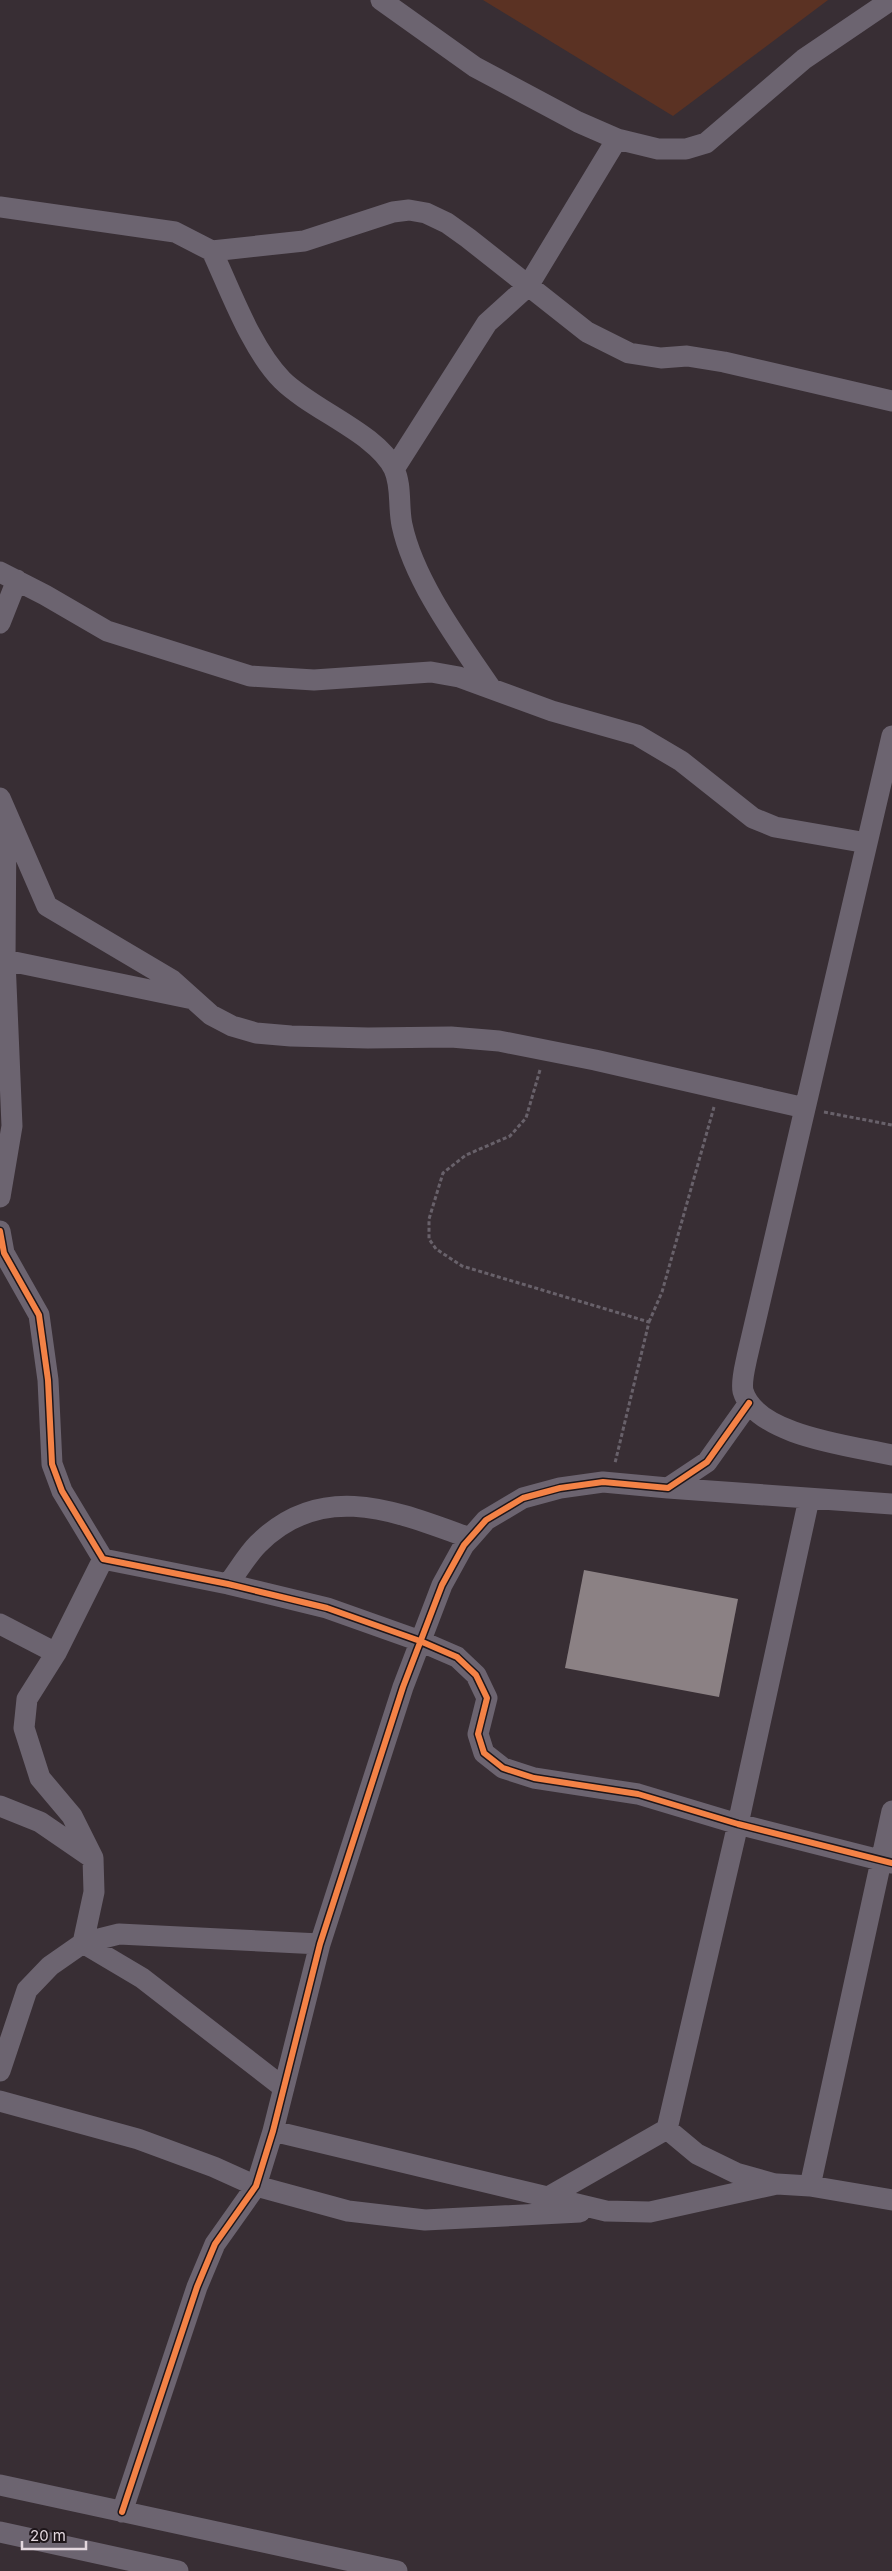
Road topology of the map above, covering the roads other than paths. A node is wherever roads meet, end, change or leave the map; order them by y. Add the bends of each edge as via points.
1 (381, 0) edge
2 (891, 0) edge
3 (617, 139) junction
4 (0, 207) edge
5 (212, 251) junction
6 (528, 286) junction
7 (892, 402) edge
8 (394, 469) junction
9 (9, 576) edge
10 (0, 623) edge
11 (490, 687) junction
12 (892, 736) edge
13 (3, 805) edge
14 (883, 816) edge
15 (867, 843) junction
16 (2, 960) edge
17 (193, 1000) junction
18 (806, 1108) junction
19 (0, 1197) edge
20 (0, 1231) edge
21 (749, 1403) junction
22 (892, 1455) edge
23 (668, 1488) junction
24 (809, 1499) junction
25 (892, 1504) edge
26 (470, 1538) junction
27 (102, 1559) junction
28 (228, 1584) junction
29 (0, 1624) edge
30 (420, 1641) junction
31 (56, 1653) junction
32 (0, 1806) edge
33 (892, 1811) edge
34 (738, 1824) junction
35 (93, 1858) junction
36 (886, 1861) edge
37 (83, 1943) junction
38 (320, 1944) junction
39 (0, 2071) edge
40 (284, 2088) junction
41 (0, 2101) edge
42 (667, 2130) junction
43 (273, 2131) junction
44 (777, 2184) junction
45 (256, 2186) junction
46 (810, 2186) junction
47 (548, 2197) junction
48 (892, 2200) edge
49 (606, 2211) junction
50 (0, 2485) edge
51 (122, 2512) junction
52 (0, 2532) edge
53 (115, 2564) edge
54 (178, 2571) edge
55 (397, 2571) edge

1 - 3 street via 476,67 536,102
2 - 3 street via 804,59 706,143 686,149 658,149
3 - 6 street
4 - 5 street via 176,232
5 - 6 street via 304,241 393,212 409,210 426,213 447,223
5 - 8 street via 260,349 282,380 310,404 371,440
6 - 7 street via 587,332 629,353 724,362
6 - 8 street via 487,323
8 - 11 street via 400,492 402,524 414,560 437,606
9 - 10 street
9 - 11 street via 106,631 250,676 314,680 431,672
11 - 15 street via 552,711 637,735 681,761 753,818 775,827
12 - 14 street
13 - 16 street
13 - 17 street via 47,906 172,980
14 - 15 street
15 - 18 street
16 - 17 street
16 - 19 street via 12,1126
17 - 18 street via 211,1015 256,1033 499,1041
18 - 21 street via 747,1357 743,1390
20 - 27 street via 4,1253 39,1315 48,1380 52,1464 62,1491
21 - 22 street via 761,1416 779,1426
21 - 23 street via 707,1462
23 - 24 street
23 - 26 street via 610,1483 560,1488 523,1498 486,1520
24 - 25 street
24 - 34 street
26 - 28 street via 407,1516 361,1505 319,1508 291,1519 258,1544
26 - 30 street via 442,1584
27 - 28 street
27 - 31 street
28 - 30 street via 327,1608
29 - 31 street
30 - 34 street via 457,1657 476,1675 487,1698 478,1734 484,1754 503,1768 534,1778 638,1794
30 - 38 street
31 - 35 street via 27,1699 24,1728 40,1778 72,1816
32 - 35 street via 40,1822
33 - 36 street
34 - 36 street
34 - 42 street
35 - 37 street via 94,1892
36 - 46 street
37 - 38 street via 119,1934
37 - 39 street via 50,1966 27,1990
37 - 40 street via 142,1978
38 - 40 street
40 - 43 street
41 - 45 street via 138,2139 214,2166
42 - 44 street via 698,2154 736,2173
42 - 47 street
43 - 45 street
43 - 47 street
44 - 46 street
44 - 49 street via 650,2212
45 - 49 street via 348,2211 425,2220
45 - 51 street via 215,2244 197,2287
46 - 48 street
47 - 49 street
50 - 51 street
51 - 55 street
52 - 53 street
53 - 54 street

